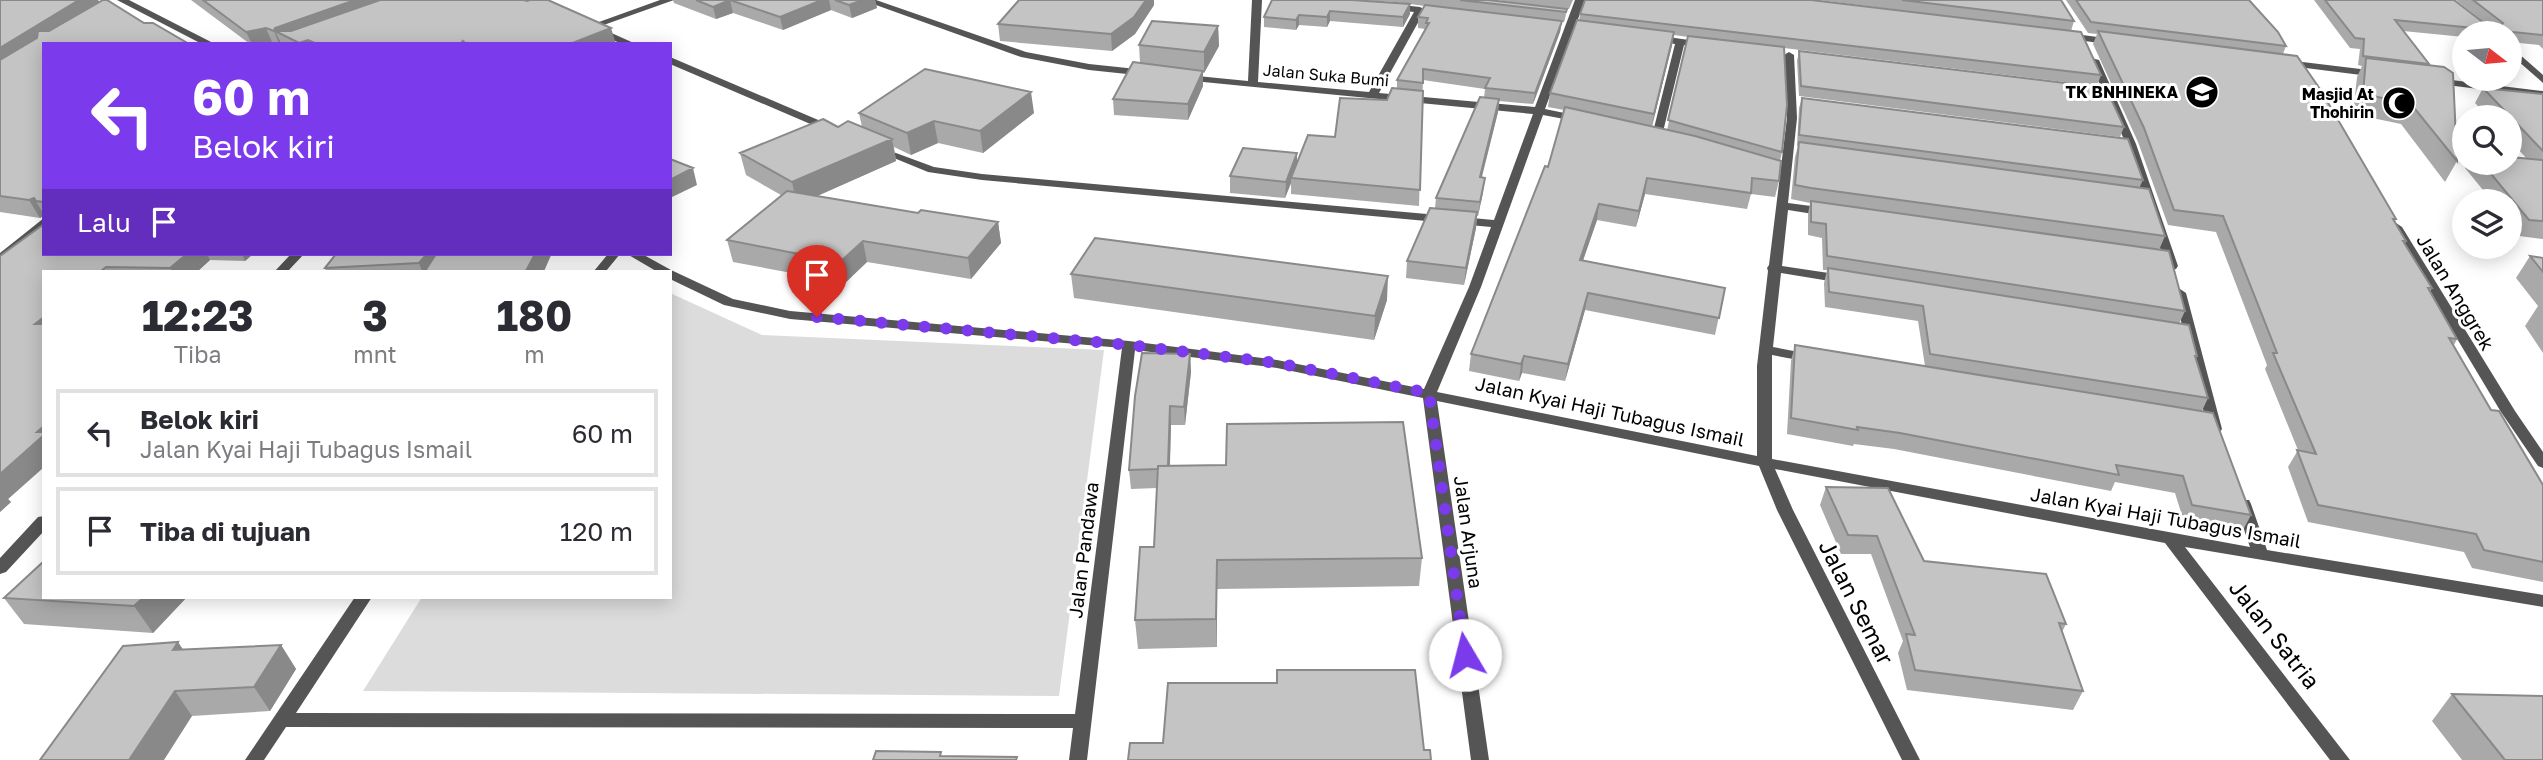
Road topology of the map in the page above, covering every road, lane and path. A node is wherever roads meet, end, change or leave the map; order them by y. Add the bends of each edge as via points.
1 (122, 0) edge
2 (669, 0) edge
3 (867, 0) edge
4 (1257, 0) edge
5 (1580, 0) edge
6 (112, 6) edge
7 (1381, 6) edge
8 (1420, 10) junction
9 (1434, 12) edge
10 (1561, 13) edge
11 (1572, 21) junction
12 (578, 22) edge
13 (1557, 25) edge
14 (590, 27) junction
15 (1584, 29) edge
16 (2080, 34) junction
17 (2056, 35) edge
18 (1639, 36) edge
19 (206, 42) edge
20 (626, 42) edge
21 (1680, 42) junction
22 (2129, 44) edge
23 (2284, 45) edge
24 (1721, 47) edge
25 (1789, 55) dead end
26 (2522, 60) edge
27 (672, 61) edge
28 (2272, 61) edge
29 (2298, 64) junction
30 (1156, 75) edge
31 (1170, 76) edge
32 (2393, 76) edge
33 (2420, 79) edge
34 (2543, 80) edge
35 (1254, 84) junction
36 (2310, 84) edge
37 (1373, 94) junction
38 (2543, 94) edge
39 (1540, 111) junction
40 (1592, 122) edge
41 (1644, 133) edge
42 (841, 134) edge
43 (1657, 135) junction
44 (1670, 139) edge
45 (867, 144) edge
46 (1781, 205) junction
47 (1834, 213) edge
48 (2389, 216) edge
49 (42, 224) edge
50 (1498, 225) junction
51 (296, 256) edge
52 (612, 256) edge
53 (637, 256) edge
54 (0, 259) edge
55 (1773, 268) junction
56 (282, 270) edge
57 (601, 270) edge
58 (663, 270) edge
59 (672, 275) edge
60 (1850, 280) edge
61 (1129, 345) junction
62 (1766, 351) junction
63 (1820, 359) edge
64 (1429, 393) junction
65 (2222, 447) edge
66 (1765, 463) junction
67 (2543, 463) edge
68 (2239, 495) edge
69 (42, 523) edge
70 (2170, 538) junction
71 (2261, 555) junction
72 (0, 568) edge
73 (363, 599) edge
74 (2543, 601) edge
75 (280, 720) junction
76 (1083, 721) junction
77 (254, 760) edge
78 (1078, 760) edge
79 (1480, 760) edge
80 (1911, 760) edge
81 (2341, 760) edge

1 - 6 street
1 - 19 street
2 - 14 street
3 - 30 street via 1024,55
4 - 35 street
5 - 11 street
7 - 8 street
8 - 9 street
8 - 37 street
10 - 11 street
11 - 13 street
11 - 15 street
11 - 39 street
12 - 14 street
14 - 20 street
16 - 17 street
16 - 22 street
16 - 65 street via 2125,143 2186,334 2206,422
18 - 21 street
21 - 24 street
21 - 43 street
23 - 29 street
25 - 46 street via 1798,102 1795,150 1779,172
26 - 34 street
27 - 42 street
28 - 29 street
29 - 32 street
29 - 36 street
31 - 35 street, Jalan Suka Bumi
33 - 38 street
35 - 37 street, Jalan Suka Bumi
37 - 39 street, Jalan Suka Bumi
39 - 40 street, Jalan Suka Bumi
39 - 50 street
41 - 43 street
43 - 44 street
45 - 50 street via 932,170 982,177
46 - 47 street
46 - 55 street
48 - 67 street, Jalan Anggrek
49 - 54 street
50 - 64 street
51 - 56 street
52 - 57 street
53 - 58 street
55 - 60 street
55 - 62 street
59 - 61 street, Jalan Kyai Haji Tubagus Ismail via 729,302 790,315
61 - 64 street, Jalan Kyai Haji Tubagus Ismail via 1277,363
61 - 76 street, Jalan Pandawa
62 - 63 street
62 - 66 street
64 - 66 street, Jalan Kyai Haji Tubagus Ismail
64 - 79 street, Jalan Arjuna
66 - 70 street, Jalan Kyai Haji Tubagus Ismail
66 - 80 street, Jalan Semar
68 - 71 street
69 - 72 street
70 - 71 street, Jalan Kyai Haji Tubagus Ismail
70 - 81 street, Jalan Satria
71 - 74 street, Jalan Kyai Haji Tubagus Ismail
73 - 75 street
75 - 76 street
75 - 77 street
76 - 78 street, Jalan Pandawa

